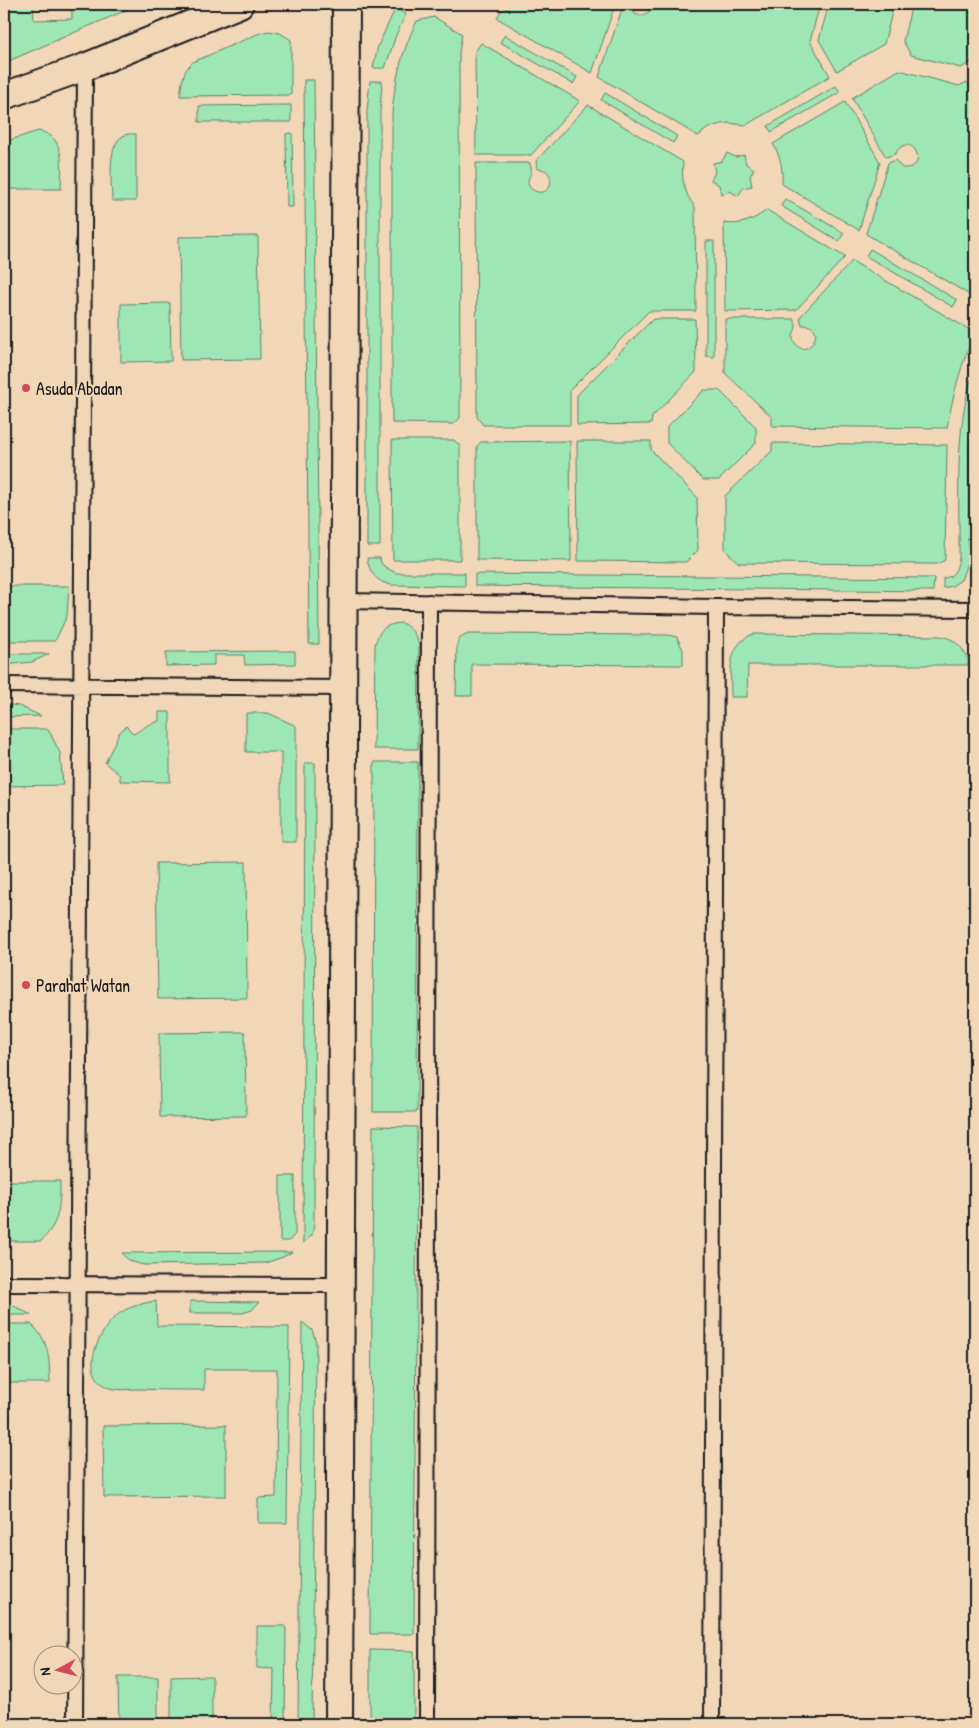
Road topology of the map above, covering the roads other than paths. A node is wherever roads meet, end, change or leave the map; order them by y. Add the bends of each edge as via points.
1 (240, 4) edge
2 (346, 4) edge
3 (85, 67) junction
4 (4, 96) edge
5 (344, 601) junction
6 (429, 602) junction
7 (716, 607) junction
8 (975, 609) edge
9 (4, 685) edge
10 (81, 685) junction
11 (343, 688) junction
12 (4, 1284) edge
13 (78, 1284) junction
14 (341, 1285) junction
15 (75, 1724) edge
16 (339, 1724) edge
17 (427, 1724) edge
18 (712, 1724) edge

1 - 3 street
2 - 5 street
3 - 4 street
3 - 10 lane
5 - 6 lane
5 - 11 street
6 - 7 lane
6 - 17 lane
7 - 8 lane
7 - 18 lane
9 - 10 lane
10 - 11 lane
10 - 13 lane
11 - 14 street
12 - 13 lane
13 - 14 lane
13 - 15 lane
14 - 16 street

